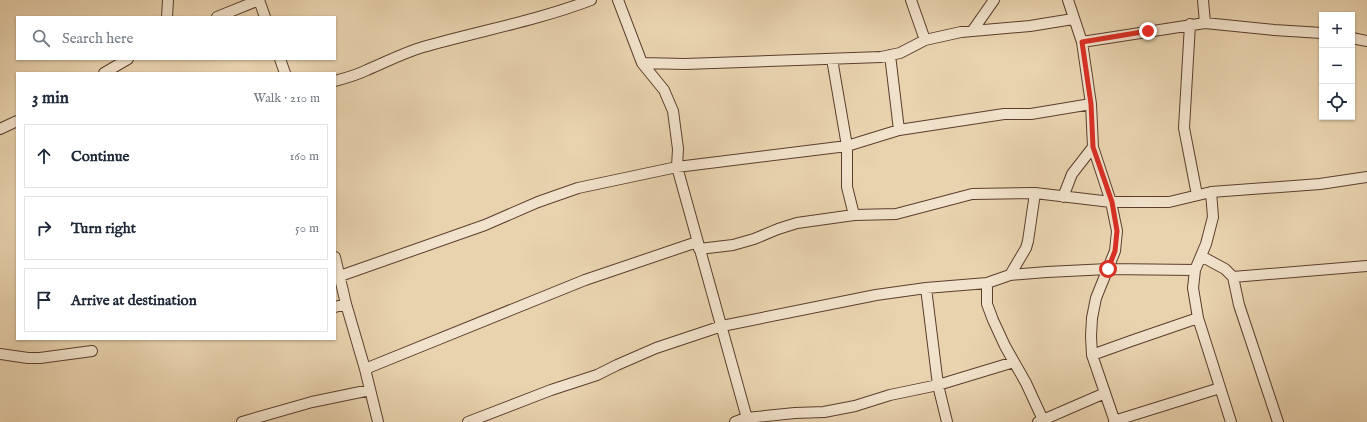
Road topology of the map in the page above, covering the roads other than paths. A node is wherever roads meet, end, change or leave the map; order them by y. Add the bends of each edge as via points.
1 (168, 0) edge
2 (259, 0) edge
3 (591, 0) edge
4 (618, 0) edge
5 (912, 0) edge
6 (994, 0) edge
7 (1068, 0) edge
8 (1203, 0) edge
9 (167, 16) edge
10 (219, 16) edge
11 (265, 16) edge
12 (1073, 19) junction
13 (1206, 23) junction
14 (1190, 24) junction
15 (973, 30) junction
16 (1319, 33) edge
17 (1355, 39) edge
18 (925, 40) junction
19 (1367, 41) edge
20 (1082, 42) junction
21 (890, 55) junction
22 (832, 59) junction
23 (126, 60) edge
24 (280, 60) edge
25 (642, 63) junction
26 (106, 72) edge
27 (285, 72) edge
28 (336, 81) edge
29 (1091, 104) junction
30 (16, 121) edge
31 (0, 129) edge
32 (899, 130) junction
33 (847, 146) junction
34 (1093, 147) junction
35 (677, 167) junction
36 (1367, 177) edge
37 (1211, 192) junction
38 (1035, 193) junction
39 (1197, 195) junction
40 (1063, 197) junction
41 (1112, 202) junction
42 (854, 215) junction
43 (698, 245) junction
44 (1201, 256) junction
45 (336, 261) edge
46 (1367, 266) edge
47 (1108, 269) junction
48 (1195, 270) junction
49 (1010, 275) junction
50 (340, 276) junction
51 (1233, 278) junction
52 (987, 283) junction
53 (926, 288) junction
54 (346, 304) junction
55 (336, 306) edge
56 (1198, 318) junction
57 (722, 326) junction
58 (92, 351) dead end
59 (0, 354) edge
60 (1092, 355) junction
61 (1014, 362) junction
62 (365, 369) junction
63 (938, 385) junction
64 (1220, 388) junction
65 (370, 390) junction
66 (1105, 393) junction
67 (747, 420) edge
68 (1041, 421) edge
69 (242, 422) edge
70 (378, 422) edge
71 (468, 422) edge
72 (735, 422) edge
73 (947, 422) edge
74 (1114, 422) edge
75 (1231, 422) edge
76 (1278, 422) edge

1 - 9 street
2 - 10 street
2 - 11 street
3 - 28 street via 524,21 422,47
4 - 25 street
5 - 18 street
6 - 15 street
7 - 12 street
8 - 13 street
12 - 15 street via 1030,26
12 - 20 street
13 - 14 street
13 - 16 street
14 - 20 street
14 - 39 street via 1184,128
15 - 18 street
17 - 19 street
18 - 21 street via 900,53
20 - 29 street
21 - 22 street
21 - 32 street
22 - 25 street
22 - 33 street
23 - 26 street
24 - 27 street
25 - 35 street via 664,90 673,111 678,150
29 - 32 street
29 - 34 street
30 - 31 street
32 - 33 street
33 - 35 street
33 - 42 street via 847,187
34 - 40 street via 1072,174
34 - 41 street
35 - 43 street
35 - 50 street via 578,188
36 - 37 street via 1320,184
37 - 39 street
37 - 44 street via 1213,217
38 - 40 street
38 - 42 street via 972,194 896,214
38 - 49 street via 1026,248
39 - 41 street via 1169,202
40 - 41 street
41 - 47 street via 1117,241
42 - 43 street via 797,223 754,240 733,245
43 - 57 street
43 - 62 street via 585,280
44 - 48 street
44 - 51 street via 1225,269
45 - 50 street
46 - 51 street
47 - 48 street
47 - 49 street
47 - 60 street via 1096,298 1092,318
48 - 56 street via 1193,288
49 - 52 street
50 - 54 street
51 - 76 street via 1239,305
52 - 53 street
52 - 61 street via 987,304
53 - 57 street via 876,295
53 - 63 street
54 - 55 street
54 - 62 street
56 - 60 street
56 - 64 street
57 - 67 street
57 - 71 street via 656,348 597,375
58 - 59 street via 40,358
60 - 66 street
61 - 63 street
61 - 68 street via 1026,383
62 - 65 street
63 - 67 street via 824,412 795,413
63 - 73 street
64 - 74 street
64 - 75 street
65 - 69 street via 312,402
65 - 70 street
66 - 68 street
66 - 74 street
67 - 72 street

